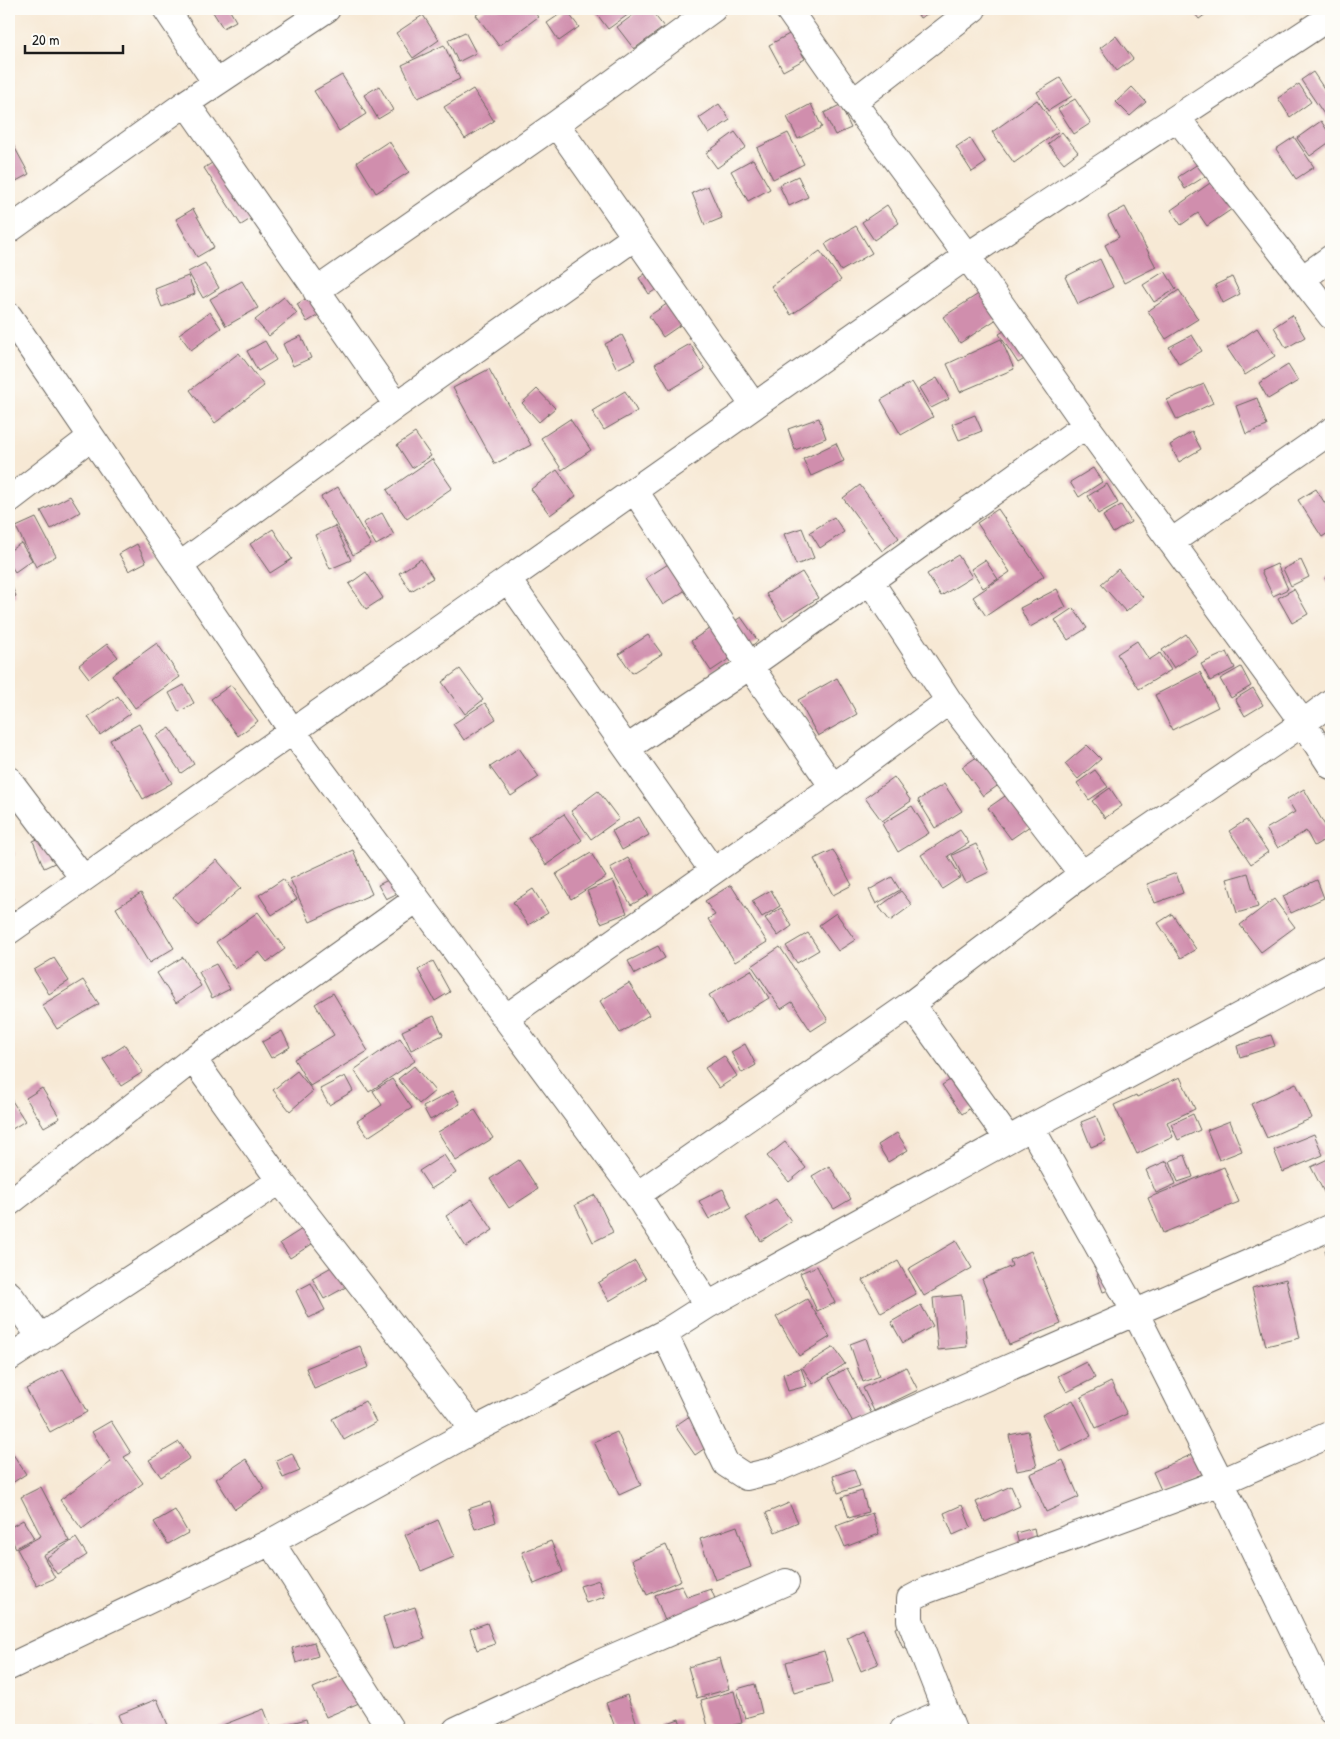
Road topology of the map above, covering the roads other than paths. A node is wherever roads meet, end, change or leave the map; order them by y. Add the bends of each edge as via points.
1 (166, 9) edge
2 (327, 9) edge
3 (713, 9) edge
4 (788, 9) edge
5 (973, 9) edge
6 (1331, 16) edge
7 (216, 83) junction
8 (853, 102) junction
9 (186, 103) junction
10 (1177, 118) junction
11 (556, 124) junction
12 (9, 230) edge
13 (635, 237) junction
14 (967, 256) junction
15 (1331, 258) edge
16 (1302, 279) junction
17 (316, 291) junction
18 (9, 316) edge
19 (1331, 316) edge
20 (397, 405) junction
21 (754, 406) junction
22 (1086, 425) junction
23 (1331, 431) edge
24 (91, 437) junction
25 (635, 491) junction
26 (9, 500) edge
27 (1172, 542) junction
28 (179, 566) junction
29 (508, 580) junction
30 (870, 582) junction
31 (750, 666) junction
32 (949, 701) junction
33 (1331, 702) edge
34 (1303, 723) junction
35 (293, 732) junction
36 (626, 748) junction
37 (1331, 766) edge
38 (9, 780) edge
39 (833, 787) junction
40 (713, 871) junction
41 (1082, 874) junction
42 (83, 878) junction
43 (418, 899) junction
44 (9, 931) edge
45 (1331, 967) edge
46 (911, 1004) junction
47 (505, 1018) junction
48 (193, 1059) junction
49 (1031, 1127) junction
50 (1008, 1140) junction
51 (280, 1181) junction
52 (637, 1195) junction
53 (9, 1203) edge
54 (1331, 1227) edge
55 (9, 1294) edge
56 (708, 1305) junction
57 (1136, 1312) junction
58 (664, 1333) junction
59 (41, 1338) junction
60 (9, 1358) edge
61 (474, 1430) junction
62 (1331, 1434) edge
63 (1221, 1482) junction
64 (272, 1542) junction
65 (786, 1582) dead end
66 (9, 1667) edge
67 (1331, 1710) edge
68 (950, 1721) edge
69 (391, 1730) edge
70 (456, 1730) edge
71 (903, 1730) edge

1 - 7 street
2 - 7 street
3 - 11 street
4 - 8 street
5 - 8 street
6 - 10 street
7 - 9 street
8 - 14 street
9 - 12 street
9 - 17 street
10 - 14 street
10 - 16 street
11 - 13 street
11 - 17 street
13 - 20 street
13 - 21 street
14 - 21 street
14 - 22 street
15 - 16 street
16 - 19 street
17 - 20 street
18 - 24 street
20 - 28 street
21 - 25 street
22 - 27 street
22 - 30 street
23 - 27 street
24 - 26 street
24 - 28 street
25 - 29 street
25 - 31 street
27 - 34 street
28 - 35 street
29 - 35 street
29 - 36 street
30 - 31 street
30 - 32 street
31 - 36 street
31 - 39 street
32 - 39 street
32 - 41 street
33 - 34 street
34 - 37 street
34 - 41 street
35 - 42 street
35 - 43 street
36 - 40 street
38 - 42 street
39 - 40 street
40 - 47 street
41 - 46 street
42 - 44 street
43 - 47 street
43 - 48 street
45 - 49 street
46 - 50 street
46 - 52 street
47 - 52 street
48 - 51 street
48 - 53 street
49 - 50 street
49 - 57 street
50 - 56 street
51 - 59 street
51 - 61 street
52 - 56 street
54 - 57 street
55 - 59 street
56 - 58 street
57 - 58 street via 772,1470 746,1477 726,1464
57 - 63 street
58 - 61 street
59 - 60 street
61 - 64 street
62 - 63 street
63 - 67 street
63 - 68 street via 910,1599 910,1620
64 - 66 street
64 - 69 street
65 - 70 street via 590,1667
68 - 71 street

